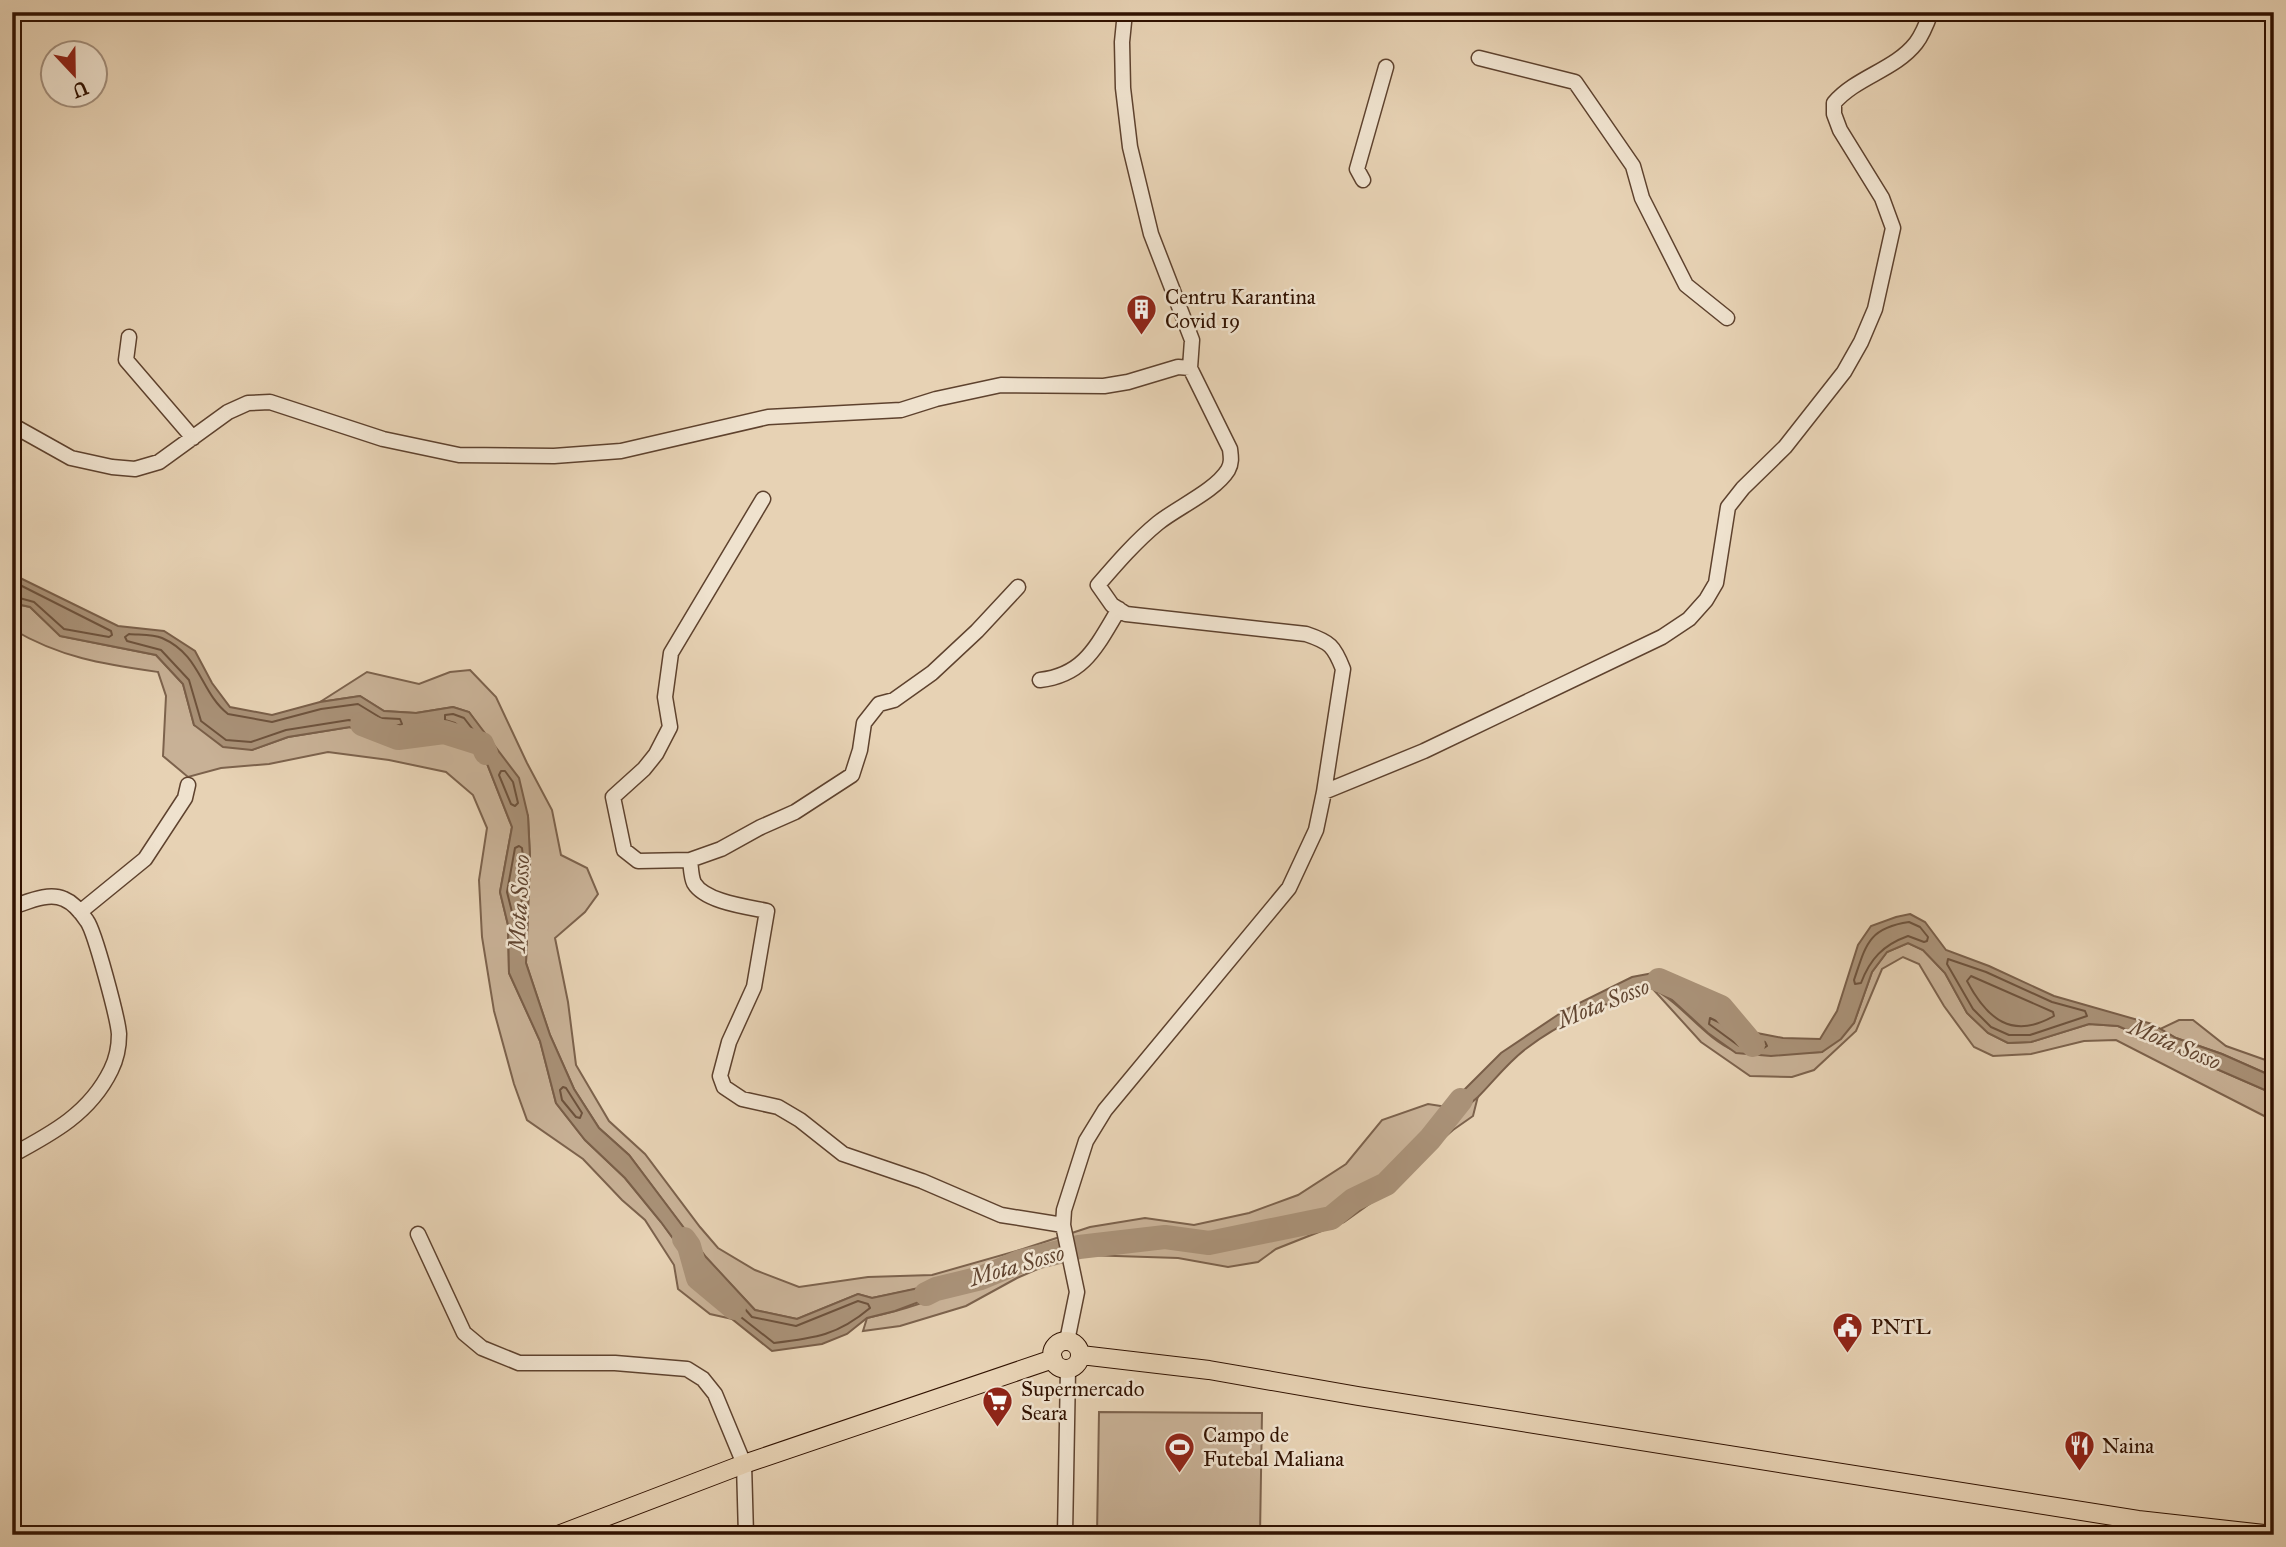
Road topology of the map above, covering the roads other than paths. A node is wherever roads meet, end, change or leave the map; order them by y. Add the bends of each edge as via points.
1 (1125, 12) edge
2 (1931, 12) edge
3 (1479, 58) dead end
4 (1386, 67) dead end
5 (1363, 180) dead end
6 (1727, 318) dead end
7 (129, 337) dead end
8 (1190, 368) junction
9 (12, 425) edge
10 (193, 438) junction
11 (763, 499) dead end
12 (1018, 587) dead end
13 (1119, 609) junction
14 (1040, 680) dead end
15 (188, 785) dead end
16 (1324, 792) junction
17 (690, 860) junction
18 (12, 907) edge
19 (80, 912) junction
20 (12, 1155) edge
21 (1063, 1225) junction
22 (418, 1234) dead end
23 (1067, 1341) junction
24 (1081, 1354) junction
25 (1060, 1364) junction
26 (744, 1464) junction
27 (2138, 1520) junction
28 (558, 1535) edge
29 (746, 1535) edge
30 (1065, 1535) edge
31 (2125, 1535) edge
32 (2273, 1535) edge

1 - 8 street via 1123,88 1130,147 1151,233 1192,340
2 - 16 street via 1915,44 1834,103 1840,130 1882,198 1893,228 1875,309 1844,372 1785,447 1728,507 1716,583 1706,600 1689,619 1662,637 1424,751
3 - 6 street via 1575,82 1633,166 1642,198 1686,285
4 - 5 street via 1357,169
7 - 10 street via 126,360
8 - 10 street via 1104,386 1002,385 901,410 768,417 621,451 554,456 459,455 383,439 270,402 248,403 228,412
8 - 13 street via 1230,449 1231,460 1216,482 1151,529 1098,585
9 - 10 street via 71,458 135,469 159,463
11 - 17 street via 671,653 665,697 670,727 644,769 613,797 624,850 638,860
12 - 17 street via 932,673 894,700 879,704 864,723 852,775 795,812
13 - 14 street via 1078,668
13 - 16 street via 1126,614 1327,641 1343,669
15 - 19 street via 185,798 145,859
16 - 21 street via 1316,830 1289,888 1105,1110 1086,1141 1067,1195
17 - 21 street via 694,883 705,893 767,911 754,987 729,1042 720,1076 724,1087 742,1098 778,1107 843,1154 1001,1215
18 - 19 street via 42,897 62,898
19 - 20 street via 89,923 119,1031 118,1054 86,1107 53,1133
21 - 23 street via 1077,1292
22 - 26 street via 464,1333 482,1348 519,1363 687,1369 715,1394
23 - 24 main road
23 - 25 main road via 1054,1349
24 - 25 main road via 1074,1367
24 - 27 main road via 1209,1370
25 - 26 main road
25 - 30 street
26 - 28 main road
26 - 29 street
27 - 31 street
27 - 32 main road

